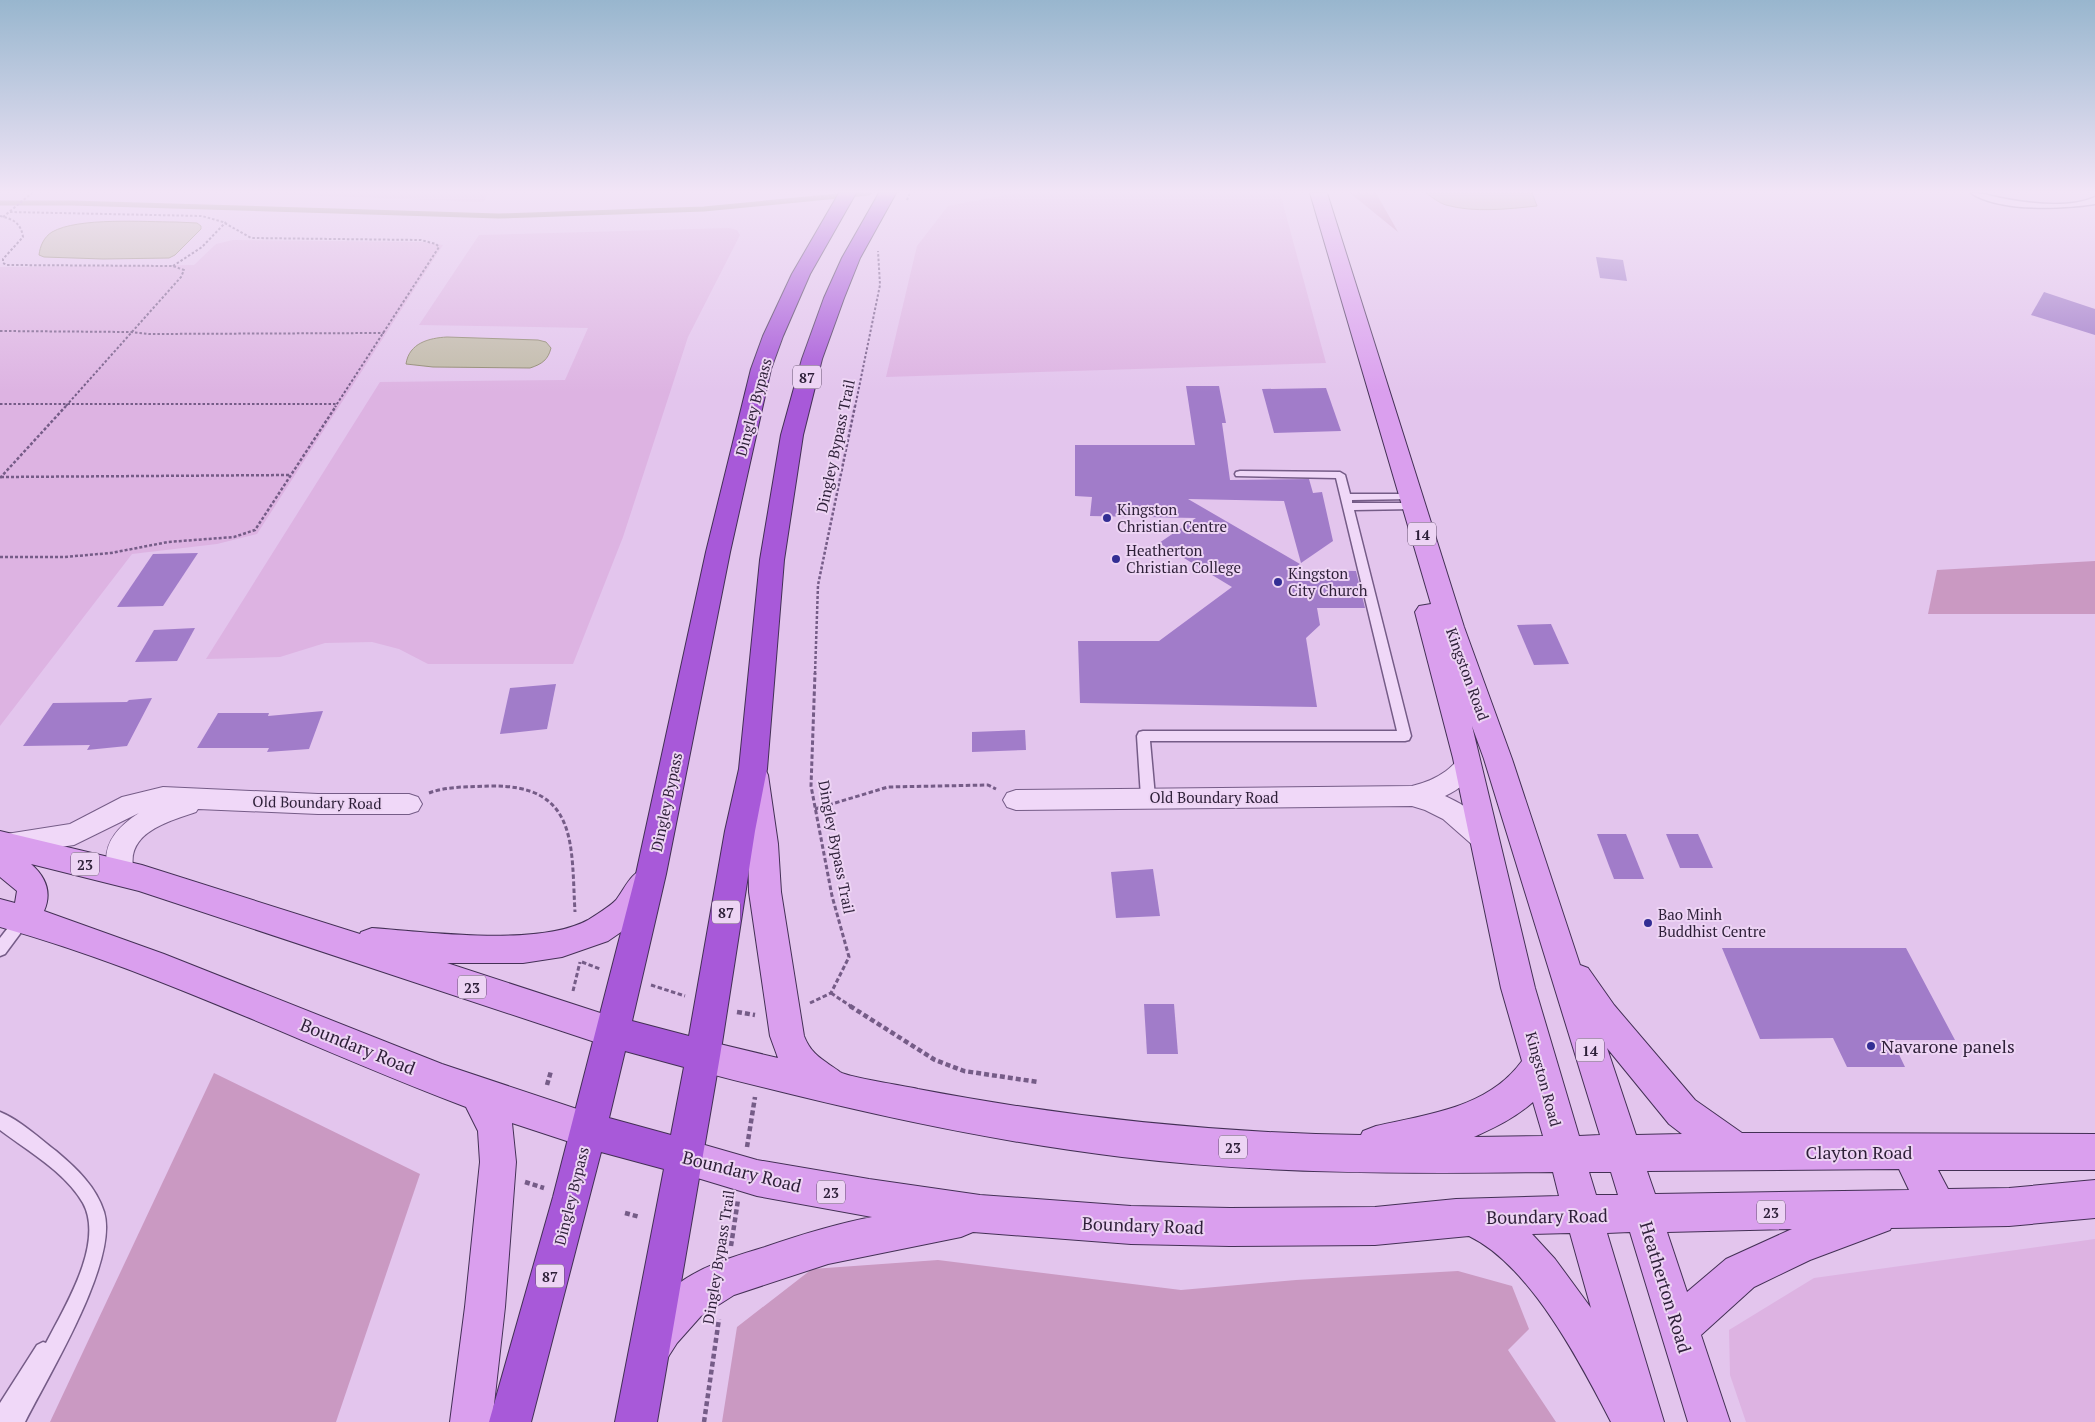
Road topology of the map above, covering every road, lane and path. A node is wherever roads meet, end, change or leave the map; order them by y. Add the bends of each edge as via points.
1 (3, 259) edge
2 (188, 259) edge
3 (432, 259) edge
4 (809, 259) edge
5 (850, 259) edge
6 (878, 259) edge
7 (1323, 259) edge
8 (1336, 259) edge
9 (173, 266) junction
10 (0, 331) edge
11 (131, 332) junction
12 (384, 333) junction
13 (0, 404) edge
14 (66, 404) junction
15 (337, 404) junction
16 (1240, 474) dead end
17 (290, 475) junction
18 (0, 477) edge
19 (1403, 501) junction
20 (1348, 502) junction
21 (0, 557) edge
22 (1468, 764) junction
23 (753, 769) junction
24 (1412, 796) junction
25 (1148, 797) junction
26 (226, 800) junction
27 (1016, 800) joint
28 (409, 804) joint
29 (816, 809) junction
30 (1485, 840) junction
31 (2, 850) edge
32 (121, 872) junction
33 (651, 874) junction
34 (12, 916) edge
35 (333, 940) junction
36 (1556, 946) junction
37 (0, 949) edge
38 (579, 949) junction
39 (625, 978) junction
40 (572, 991) dead end
41 (831, 994) junction
42 (710, 1004) junction
43 (775, 1015) junction
44 (613, 1032) junction
45 (703, 1056) junction
46 (1540, 1064) junction
47 (759, 1070) junction
48 (551, 1072) dead end
49 (1038, 1082) dead end
50 (547, 1086) dead end
51 (845, 1092) junction
52 (478, 1094) junction
53 (0, 1120) edge
54 (588, 1130) junction
55 (1340, 1152) junction
56 (1738, 1152) junction
57 (1910, 1152) junction
58 (2095, 1152) edge
59 (1623, 1153) junction
60 (1565, 1154) junction
61 (684, 1157) junction
62 (743, 1174) junction
63 (2095, 1199) edge
64 (1938, 1208) junction
65 (1898, 1210) junction
66 (625, 1213) dead end
67 (980, 1214) junction
68 (1644, 1214) junction
69 (1583, 1215) junction
70 (640, 1217) dead end
71 (1469, 1218) junction
72 (725, 1279) junction
73 (85, 1283) junction
74 (1679, 1330) junction
75 (648, 1352) junction
76 (0, 1420) edge
77 (15, 1422) edge
78 (471, 1422) edge
79 (510, 1422) edge
80 (636, 1422) edge
81 (704, 1422) edge
82 (1633, 1422) edge
83 (1643, 1422) edge
84 (1709, 1422) edge

1 - 9 path via 7,265
2 - 9 path
3 - 12 path
4 - 33 highway, Dingley Bypass / 87 via 761,369 718,552
5 - 23 highway, 87 via 812,359 792,435 772,560
6 - 29 path, Dingley Bypass Trail via 880,285 818,585 811,786
7 - 19 main road, Kingston Road / 14 via 1335,305
8 - 19 main road, Kingston Road / 14
9 - 11 path via 184,270 181,277
10 - 11 path
11 - 12 path
11 - 14 path
12 - 15 path
13 - 14 path
14 - 15 path
14 - 18 path
15 - 17 path
16 - 20 lane via 1340,475
17 - 18 path
17 - 21 path via 255,530 242,537 166,542 91,556
19 - 20 lane
19 - 22 main road, Kingston Road / 14
19 - 36 main road, Kingston Road / 14 via 1498,759
20 - 25 lane via 1405,736 1143,736
22 - 24 street, Old Boundary Road via 1444,786
22 - 30 main road, Kingston Road / 14
23 - 42 highway, 87
23 - 43 main road via 763,844
24 - 25 street, Old Boundary Road
24 - 30 street, Old Boundary Road via 1428,799 1461,816
25 - 27 street, Old Boundary Road
26 - 28 street, Old Boundary Road
26 - 31 street, Old Boundary Road via 182,796 142,800 74,834
26 - 32 street, Old Boundary Road via 176,807 145,821 127,838 121,850 118,860
27 - 29 path via 988,785 888,787
28 - 38 path via 439,789 488,786 524,788 549,802 566,827
29 - 41 path, Dingley Bypass Trail via 832,896 850,957
30 - 46 main road, Kingston Road / 14 via 1518,988
31 - 32 main road, 23
31 - 34 main road via 34,888 32,902
32 - 35 main road, 23
33 - 38 main road via 640,896 626,912
33 - 39 highway, Dingley Bypass / 87
34 - 37 lane
34 - 52 main road, Boundary Road / 23 via 136,958
35 - 38 main road via 499,951 539,947
35 - 44 main road, 23
36 - 56 main road via 1594,1005 1665,1094 1687,1117
36 - 59 main road, Kingston Road / 14
38 - 39 path
38 - 40 path
39 - 42 path
39 - 44 highway, Dingley Bypass / 87
41 - 43 path
41 - 49 path via 936,1060 964,1071
42 - 43 path via 738,1012
42 - 45 highway, 87
43 - 51 main road via 796,1060
44 - 45 highway, 23
44 - 54 highway, Dingley Bypass / 87
45 - 47 main road, 23
45 - 61 highway, 87
46 - 55 main road via 1522,1089 1491,1112
46 - 60 main road, Kingston Road / 14
47 - 51 main road, 23
47 - 62 path, Dingley Bypass Trail
48 - 50 path
51 - 55 main road, 23 via 984,1119 1127,1139
52 - 54 main road, Boundary Road / 23
52 - 78 main road via 496,1128 499,1150 488,1284
53 - 73 lane via 69,1173 93,1203 97,1214 97,1234
54 - 61 highway, Boundary Road / 23
54 - 79 highway, Dingley Bypass / 87
55 - 60 main road, 23
56 - 57 main road, Clayton Road / 23
56 - 59 main road, Clayton Road / 23
57 - 58 main road, Clayton Road / 23
57 - 64 main road
59 - 60 main road, 23
59 - 68 main road, Heatherton Road / 14
60 - 69 main road, 14
61 - 62 main road, Boundary Road / 23
61 - 75 highway, 87
62 - 67 main road, Boundary Road / 23 via 868,1198
62 - 72 path, Dingley Bypass Trail
63 - 64 main road, 23 via 2008,1207
64 - 65 main road, 23
65 - 68 main road, 23
65 - 74 main road via 1804,1244 1740,1273
66 - 70 path
67 - 71 main road, Boundary Road / 23 via 1077,1222 1230,1227 1375,1226
67 - 72 main road via 828,1245
68 - 69 main road, Boundary Road / 23
68 - 74 main road, Heatherton Road / 14
69 - 71 main road, Boundary Road / 23
69 - 83 main road, 14
71 - 82 main road via 1502,1233 1533,1263 1593,1351
72 - 75 main road via 687,1302
72 - 81 path, Dingley Bypass Trail
73 - 76 lane
73 - 77 lane
74 - 84 main road, Heatherton Road / 14
75 - 80 highway, 87

